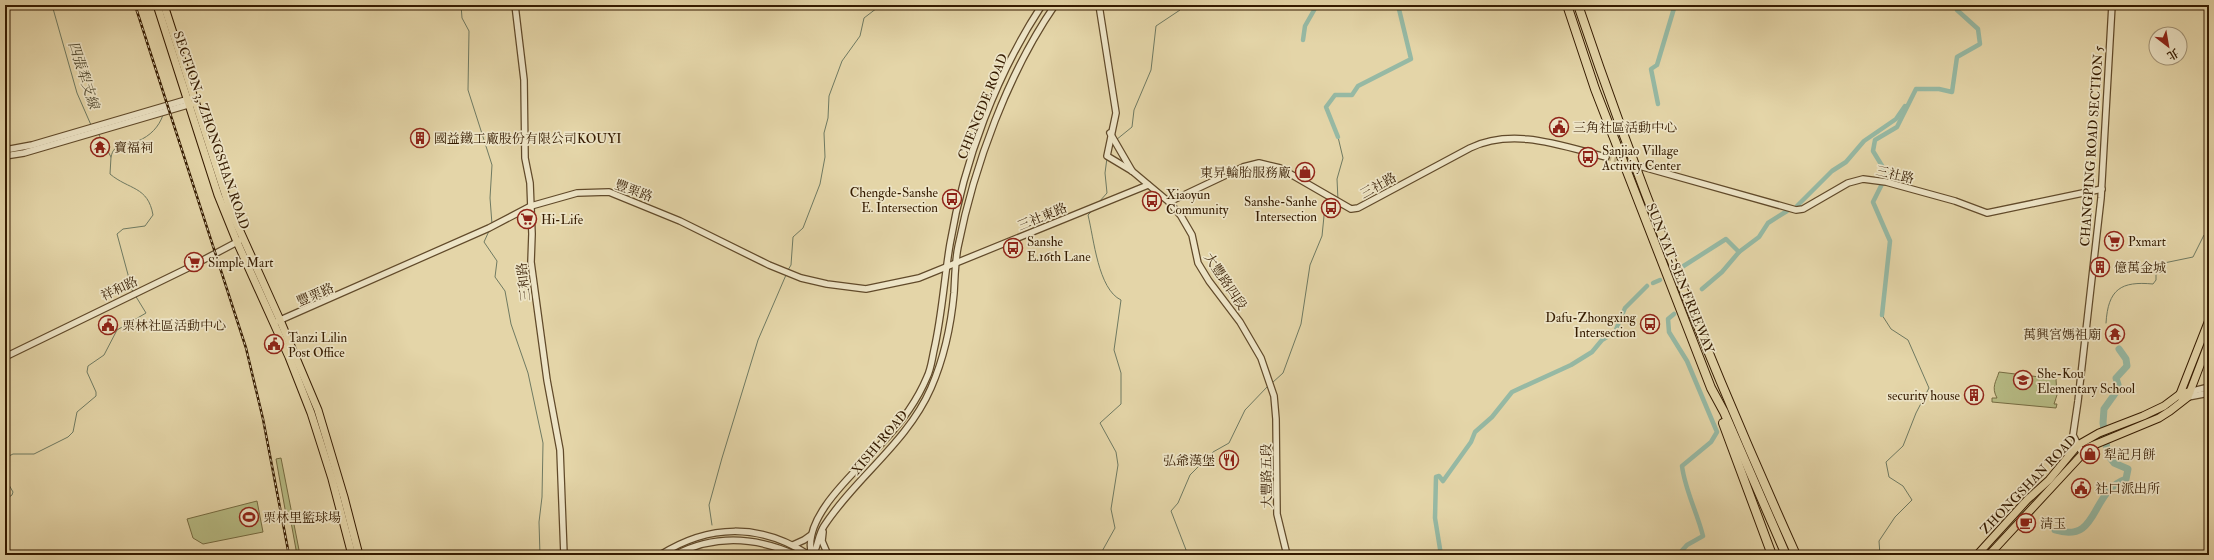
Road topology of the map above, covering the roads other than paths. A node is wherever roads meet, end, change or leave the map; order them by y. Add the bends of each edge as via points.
1 (157, 5) edge
2 (164, 5) edge
3 (515, 5) edge
4 (1042, 5) edge
5 (1055, 5) edge
6 (1098, 5) edge
7 (1567, 5) edge
8 (1578, 5) edge
9 (2112, 5) edge
10 (192, 101) junction
11 (1110, 133) junction
12 (5, 150) edge
13 (5, 156) edge
14 (1606, 157) tunnel mouth
15 (1643, 167) tunnel mouth
16 (1132, 171) junction
17 (1148, 185) junction
18 (2102, 189) junction
19 (1169, 202) junction
20 (531, 206) junction
21 (240, 240) junction
22 (955, 264) junction
23 (946, 268) junction
24 (2209, 320) edge
25 (277, 322) junction
26 (2209, 342) edge
27 (5, 357) edge
28 (2209, 386) edge
29 (1711, 388) junction
30 (2209, 393) edge
31 (1274, 396) joint
32 (2185, 396) junction
33 (2078, 446) junction
34 (2082, 453) junction
35 (824, 526) junction
36 (811, 535) junction
37 (794, 545) junction
38 (352, 555) edge
39 (359, 555) edge
40 (564, 555) edge
41 (660, 555) edge
42 (675, 555) edge
43 (795, 555) edge
44 (811, 555) edge
45 (828, 555) edge
46 (1287, 555) edge
47 (1772, 555) edge
48 (1786, 555) edge
49 (1796, 555) edge
50 (1977, 555) edge
51 (1989, 555) edge

1 - 10 main road, SECTION 3, ZHONGSHAN ROAD
2 - 10 main road, SECTION 3, ZHONGSHAN ROAD
3 - 20 street, 三和路 via 524,80 525,158
4 - 23 street, CHENGDE ROAD via 1003,77 973,152 956,215
5 - 22 street, CHENGDE ROAD via 1035,36 991,134 974,185
6 - 11 street, 大豐路四段 via 1116,113
7 - 29 highway, SUN YAT-SEN FREEWAY via 1598,96
8 - 49 highway, SUN YAT-SEN FREEWAY via 1634,165 1694,317
9 - 18 street, CHANGPING ROAD SECTION 5
10 - 12 street
10 - 13 street via 164,113 24,153
10 - 21 main road, SECTION 3, ZHONGSHAN ROAD via 218,195
11 - 16 street, 大豐路四段
11 - 16 street, 大豐路四段 via 1107,156
14 - 19 street, 三社路 via 1522,138 1490,141 1470,148 1358,208 1351,209 1280,168 1259,163
15 - 18 street, 三社路 via 1796,210 1803,209 1848,183 1863,178 1955,201 1987,213
16 - 17 street, 大豐路四段
17 - 19 street, 大豐路四段
17 - 22 street, 三社東路
18 - 33 street, CHANGPING ROAD SECTION 5 via 2072,435
19 - 31 street, 大豐路四段 via 1188,226 1195,254 1204,273 1251,339 1261,358
20 - 23 street, 豐栗路 via 578,192 609,192 680,220 769,265 801,278 827,284 866,289 900,283
20 - 25 street, 豐栗路 via 489,228
20 - 40 street, 三和路 via 531,262 547,380 560,450
21 - 25 main road, SECTION 3, ZHONGSHAN ROAD
21 - 27 street, 祥和路
22 - 23 street, 三社東路
22 - 35 street, XISHI ROAD via 950,325 931,389 906,430
23 - 36 street, XISHI ROAD via 936,340 928,375 919,396 882,443 835,492
24 - 32 main road
25 - 38 main road, SECTION 3, ZHONGSHAN ROAD via 322,444
25 - 39 main road, SECTION 3, ZHONGSHAN ROAD via 318,410
26 - 32 main road
28 - 32 street, ZHONGSHAN ROAD
29 - 47 highway
29 - 48 highway, SUN YAT-SEN FREEWAY via 1724,412
30 - 32 street, ZHONGSHAN ROAD
31 - 46 street, 大豐路五段 via 1277,514
32 - 33 main road, ZHONGSHAN ROAD via 2143,416 2104,430
32 - 34 main road, ZHONGSHAN ROAD via 2159,418 2106,439
33 - 34 street, CHANGPING ROAD SECTION 5
33 - 50 main road, ZHONGSHAN ROAD
34 - 51 main road, ZHONGSHAN ROAD
35 - 44 street, XISHI ROAD
35 - 45 street via 822,541
36 - 37 street
36 - 44 street, XISHI ROAD
37 - 41 street via 750,532 720,531 691,538
37 - 44 street
42 - 43 street via 706,542 739,540 772,545

